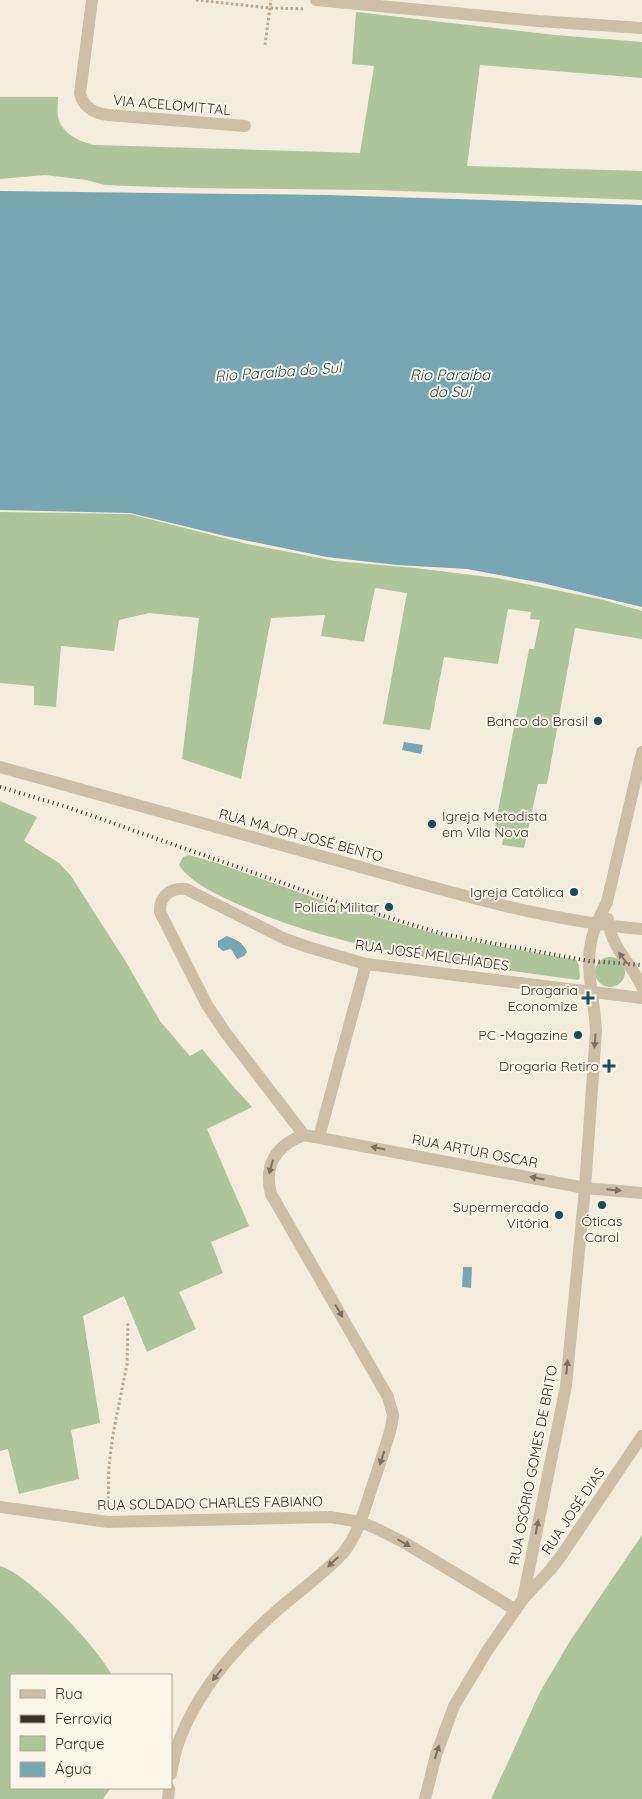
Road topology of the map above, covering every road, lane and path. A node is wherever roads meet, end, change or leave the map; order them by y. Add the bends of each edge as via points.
1 (92, 0) edge
2 (196, 0) edge
3 (272, 0) edge
4 (316, 0) edge
5 (270, 8) junction
6 (642, 28) edge
7 (265, 45) dead end
8 (245, 126) dead end
9 (642, 752) edge
10 (0, 767) edge
11 (607, 902) junction
12 (596, 924) junction
13 (609, 926) junction
14 (642, 929) edge
15 (366, 964) junction
16 (642, 987) edge
17 (592, 992) junction
18 (642, 998) edge
19 (304, 1135) junction
20 (319, 1137) junction
21 (585, 1188) junction
22 (642, 1193) edge
23 (128, 1322) dead end
24 (642, 1436) edge
25 (0, 1507) edge
26 (108, 1522) junction
27 (360, 1522) junction
28 (523, 1599) junction
29 (516, 1610) junction
30 (172, 1770) edge
31 (425, 1799) edge

1 - 8 street, VIA ACELOMITTAL via 80,93 90,109 108,115
2 - 5 path
3 - 5 path
4 - 6 street
5 - 7 path
9 - 11 street
10 - 12 street, RUA MAJOR JOSÉ BENTO via 471,898
11 - 12 street, RUA OSÓRIO GOMES DE BRITO
11 - 13 street
12 - 13 street, RUA MAJOR JOSÉ BENTO
12 - 17 street, RUA OSÓRIO GOMES DE BRITO via 589,961
13 - 14 street, RUA MAJOR JOSÉ BENTO
16 -> 13 street via 618,952
15 - 17 street, RUA JOSÉ MELCHÍADES
15 - 19 street, RUA JOSÉ MELCHÍADES via 285,939 190,890 178,888 162,900 160,912 207,1005
15 - 20 street
17 - 18 street, RUA JOSÉ MELCHÍADES
17 -> 21 street, RUA OSÓRIO GOMES DE BRITO via 596,1031
19 - 20 street, RUA ARTUR OSCAR
19 -> 27 street via 282,1147 273,1159 268,1177 271,1194 380,1380 393,1415
21 -> 20 street, RUA ARTUR OSCAR
21 -> 22 street, RUA ARTUR OSCAR
28 -> 21 street, RUA OSÓRIO GOMES DE BRITO via 566,1386
23 - 26 path via 127,1364 109,1465
24 - 28 street, RUA JOSÉ DIAS via 551,1569
25 - 26 street, RUA SOLDADO CHARLES FABIANO
26 - 27 street, RUA SOLDADO CHARLES FABIANO via 330,1517
27 -> 29 street, RUA SOLDADO CHARLES FABIANO via 405,1543
27 -> 30 street via 343,1552 279,1609 214,1677 178,1743
28 - 29 street, RUA OSÓRIO GOMES DE BRITO
31 -> 29 street, RUA OSÓRIO GOMES DE BRITO via 436,1755 454,1706

